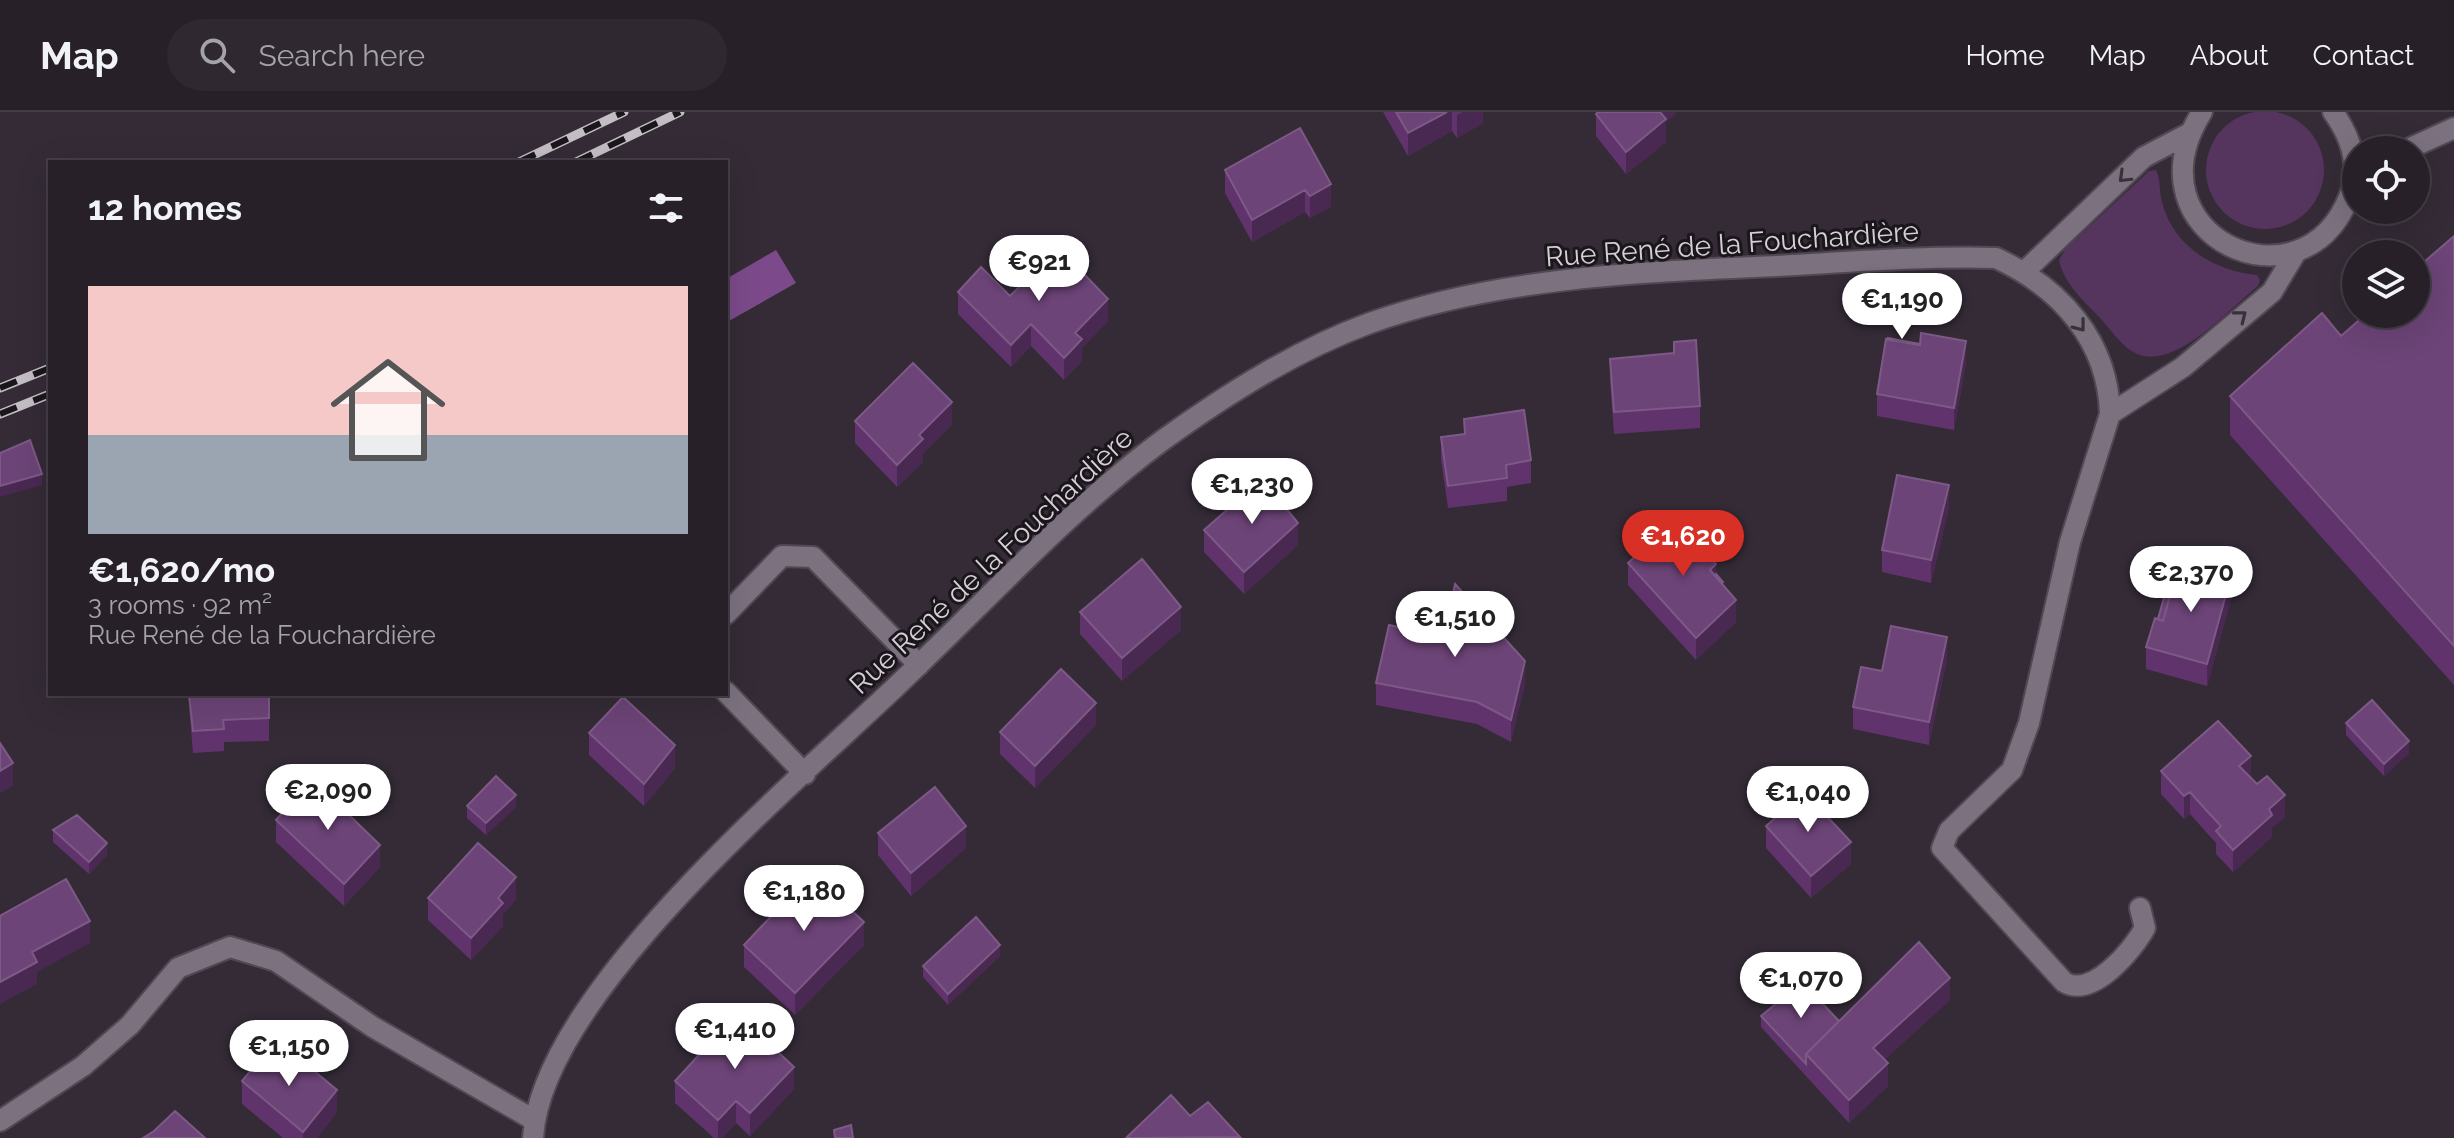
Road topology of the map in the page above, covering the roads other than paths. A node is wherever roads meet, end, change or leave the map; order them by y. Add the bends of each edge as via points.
1 (2202, 112) edge
2 (2333, 112) edge
3 (2454, 128) edge
4 (2188, 134) junction
5 (2348, 136) edge
6 (2430, 139) edge
7 (2342, 216) edge
8 (2296, 252) junction
9 (2025, 271) junction
10 (2110, 414) junction
11 (728, 612) edge
12 (919, 665) junction
13 (728, 694) edge
14 (805, 774) junction
15 (2140, 908) dead end
16 (0, 1121) edge
17 (533, 1129) edge

1 - 4 street
2 - 5 street
3 - 6 street
4 - 8 street via 2181,162 2183,191 2195,217 2214,238 2239,251 2268,256
4 -> 9 street via 2144,157
7 - 8 street via 2322,238
10 -> 8 street via 2183,367 2272,292
9 -> 10 street, Rue René de la Fouchardière via 2071,315 2100,354
9 - 12 street, Rue René de la Fouchardière via 1996,258 1958,257 1659,271 1439,301 1369,324 1311,348 1161,442 1045,541
10 - 15 street, Rue René de la Fouchardière via 2070,542 2029,723 2012,770 1949,831 1942,848 2073,987 2096,981 2139,938 2145,928
11 - 12 street via 782,556 813,557
12 - 14 street, Rue René de la Fouchardière
13 - 14 street
14 - 17 street, Rue René de la Fouchardière via 706,868 622,961 554,1066
16 - 17 street, Rue René de la Fouchardière via 83,1066 130,1025 178,968 230,947 276,961

